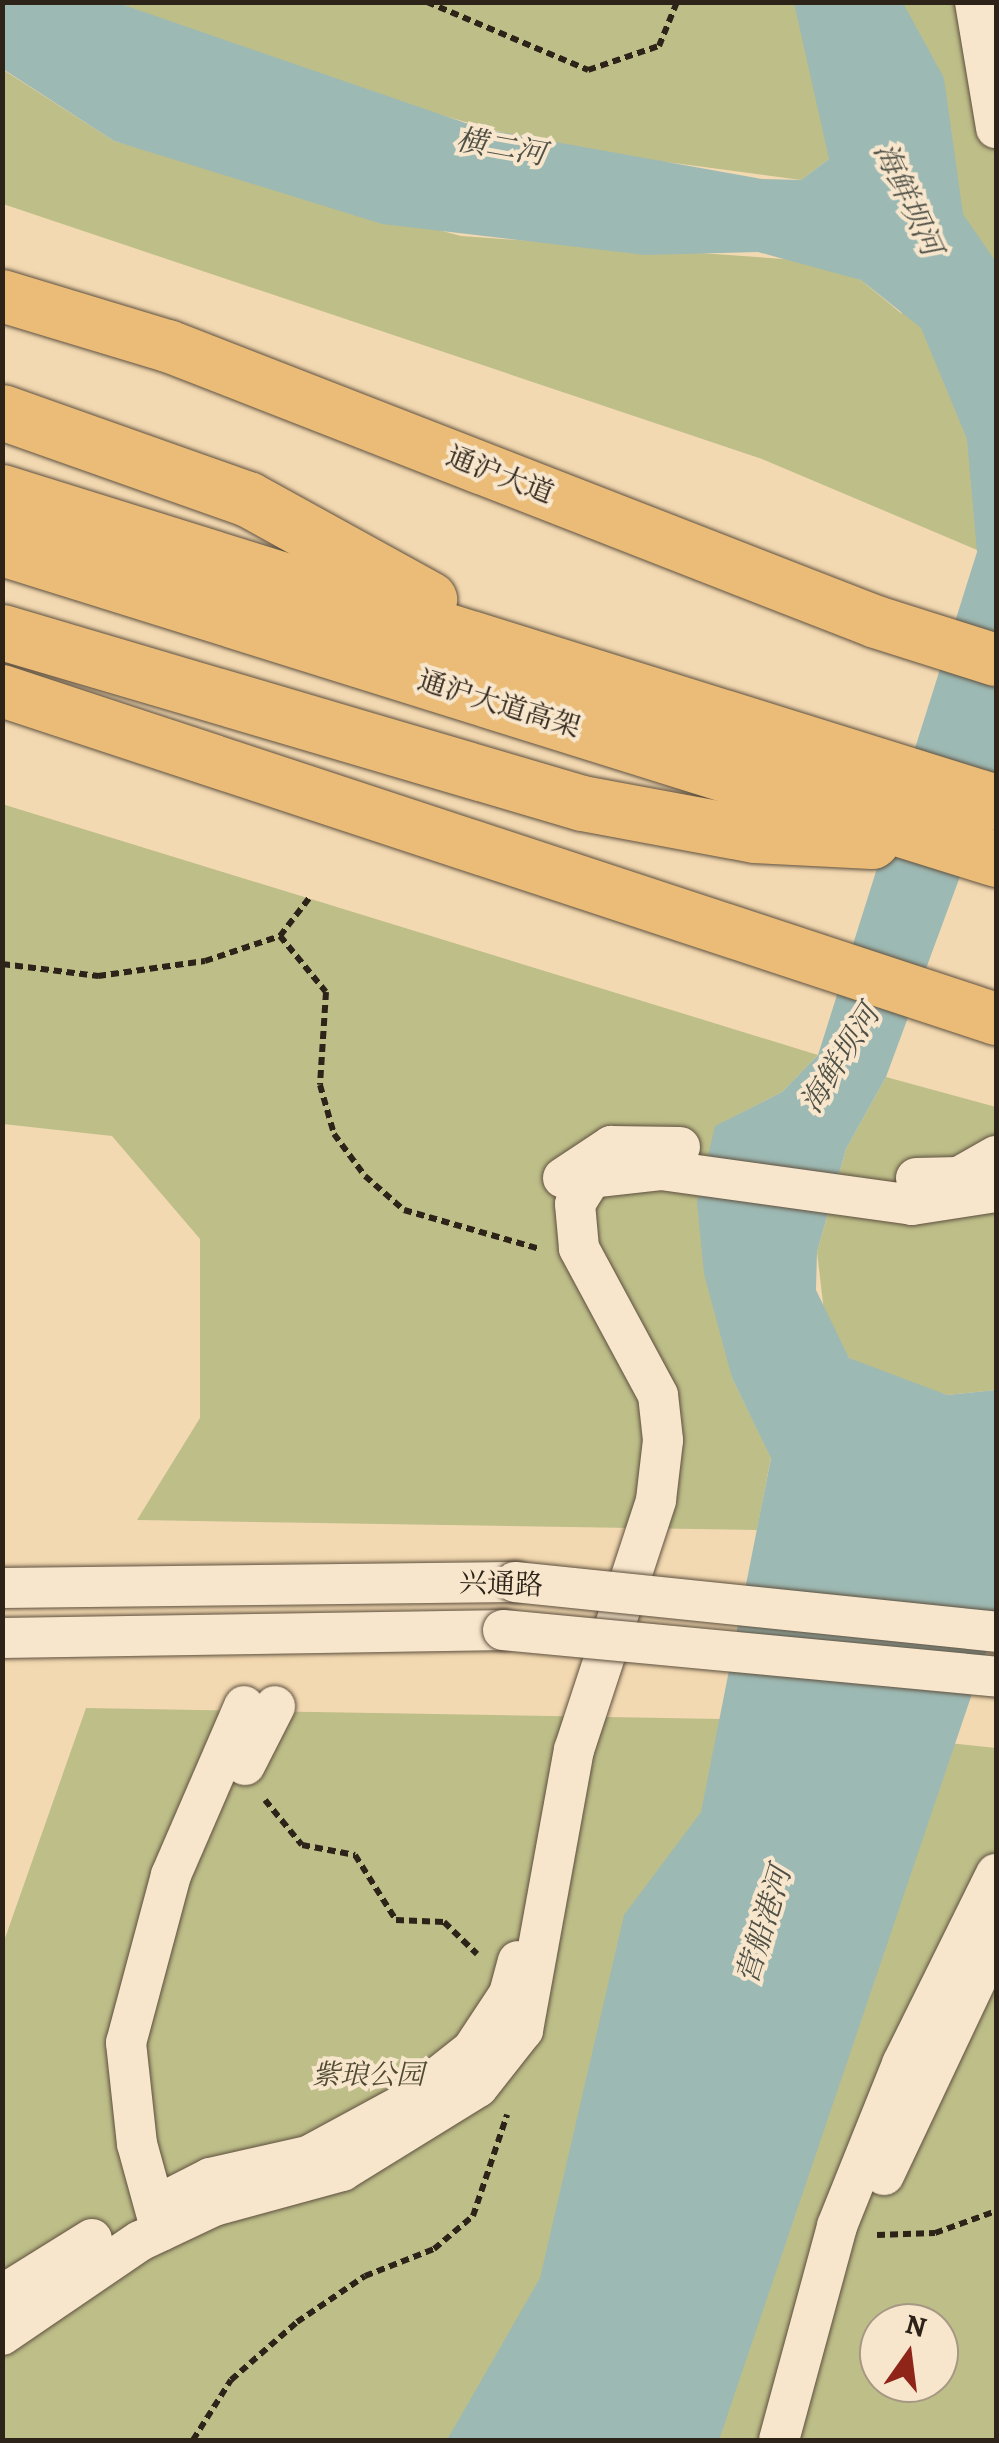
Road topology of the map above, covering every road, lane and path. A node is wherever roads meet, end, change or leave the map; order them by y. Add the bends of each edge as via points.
1 (427, 2) edge
2 (677, 2) edge
3 (976, 2) edge
4 (996, 128) edge
5 (2, 296) edge
6 (2, 412) edge
7 (2, 492) edge
8 (2, 548) edge
9 (2, 632) edge
10 (528, 654) junction
11 (996, 660) edge
12 (2, 691) edge
13 (996, 802) edge
14 (972, 852) edge
15 (310, 898) dead end
16 (280, 936) junction
17 (2, 964) edge
18 (996, 1019) edge
19 (996, 1156) edge
20 (664, 1158) junction
21 (875, 1184) junction
22 (996, 1192) edge
23 (557, 1252) junction
24 (2, 1588) edge
25 (996, 1632) edge
26 (2, 1638) edge
27 (996, 1677) edge
28 (236, 1783) junction
29 (996, 1874) edge
30 (996, 1938) edge
31 (499, 2010) junction
32 (505, 2053) junction
33 (996, 2211) edge
34 (170, 2212) junction
35 (864, 2232) junction
36 (2, 2295) edge
37 (2, 2335) edge
38 (193, 2440) edge
39 (778, 2440) edge
40 (800, 2440) edge

1 - 2 path via 588,70 659,46
3 - 4 street
5 - 11 main road, 通沪大道 via 168,346 876,622
6 - 10 highway via 248,498
7 - 10 highway, 通沪大道高架
8 - 14 highway, 通沪大道高架
9 - 14 highway via 582,804 754,835
10 - 13 highway, 通沪大道高架
12 - 18 main road
15 - 16 path
16 - 17 path via 205,962 98,976
16 - 23 path via 326,992 320,1084 334,1134 364,1176 404,1210
19 - 21 street via 958,1178
20 - 21 street
20 - 23 street via 611,1146 564,1175 552,1215
20 - 32 street via 590,1178 575,1204 579,1248 658,1396 663,1440 656,1500 574,1750 523,2030
21 - 22 street via 912,1205 981,1202
23 - 31 street via 644,1399 648,1445 556,1748 529,1917
24 - 25 street, 兴通路, bridge via 515,1582
26 - 27 street, 兴通路, bridge via 503,1630
28 - 31 path via 294,1826 302,1845 355,1855 396,1920 444,1922 462,1932 486,1967
28 - 34 street via 194,1874 146,2034 144,2074
28 - 34 street via 259,1706 171,1875 126,2043
29 - 39 street via 902,2064 837,2226
30 - 35 street
31 - 34 street via 472,2050 404,2104 308,2156
32 - 34 street via 478,2087 342,2170
32 - 38 path via 509,2102 473,2216 434,2249 365,2276 297,2322 231,2380
33 - 35 path via 936,2232
34 - 36 street
34 - 37 street
35 - 40 street

